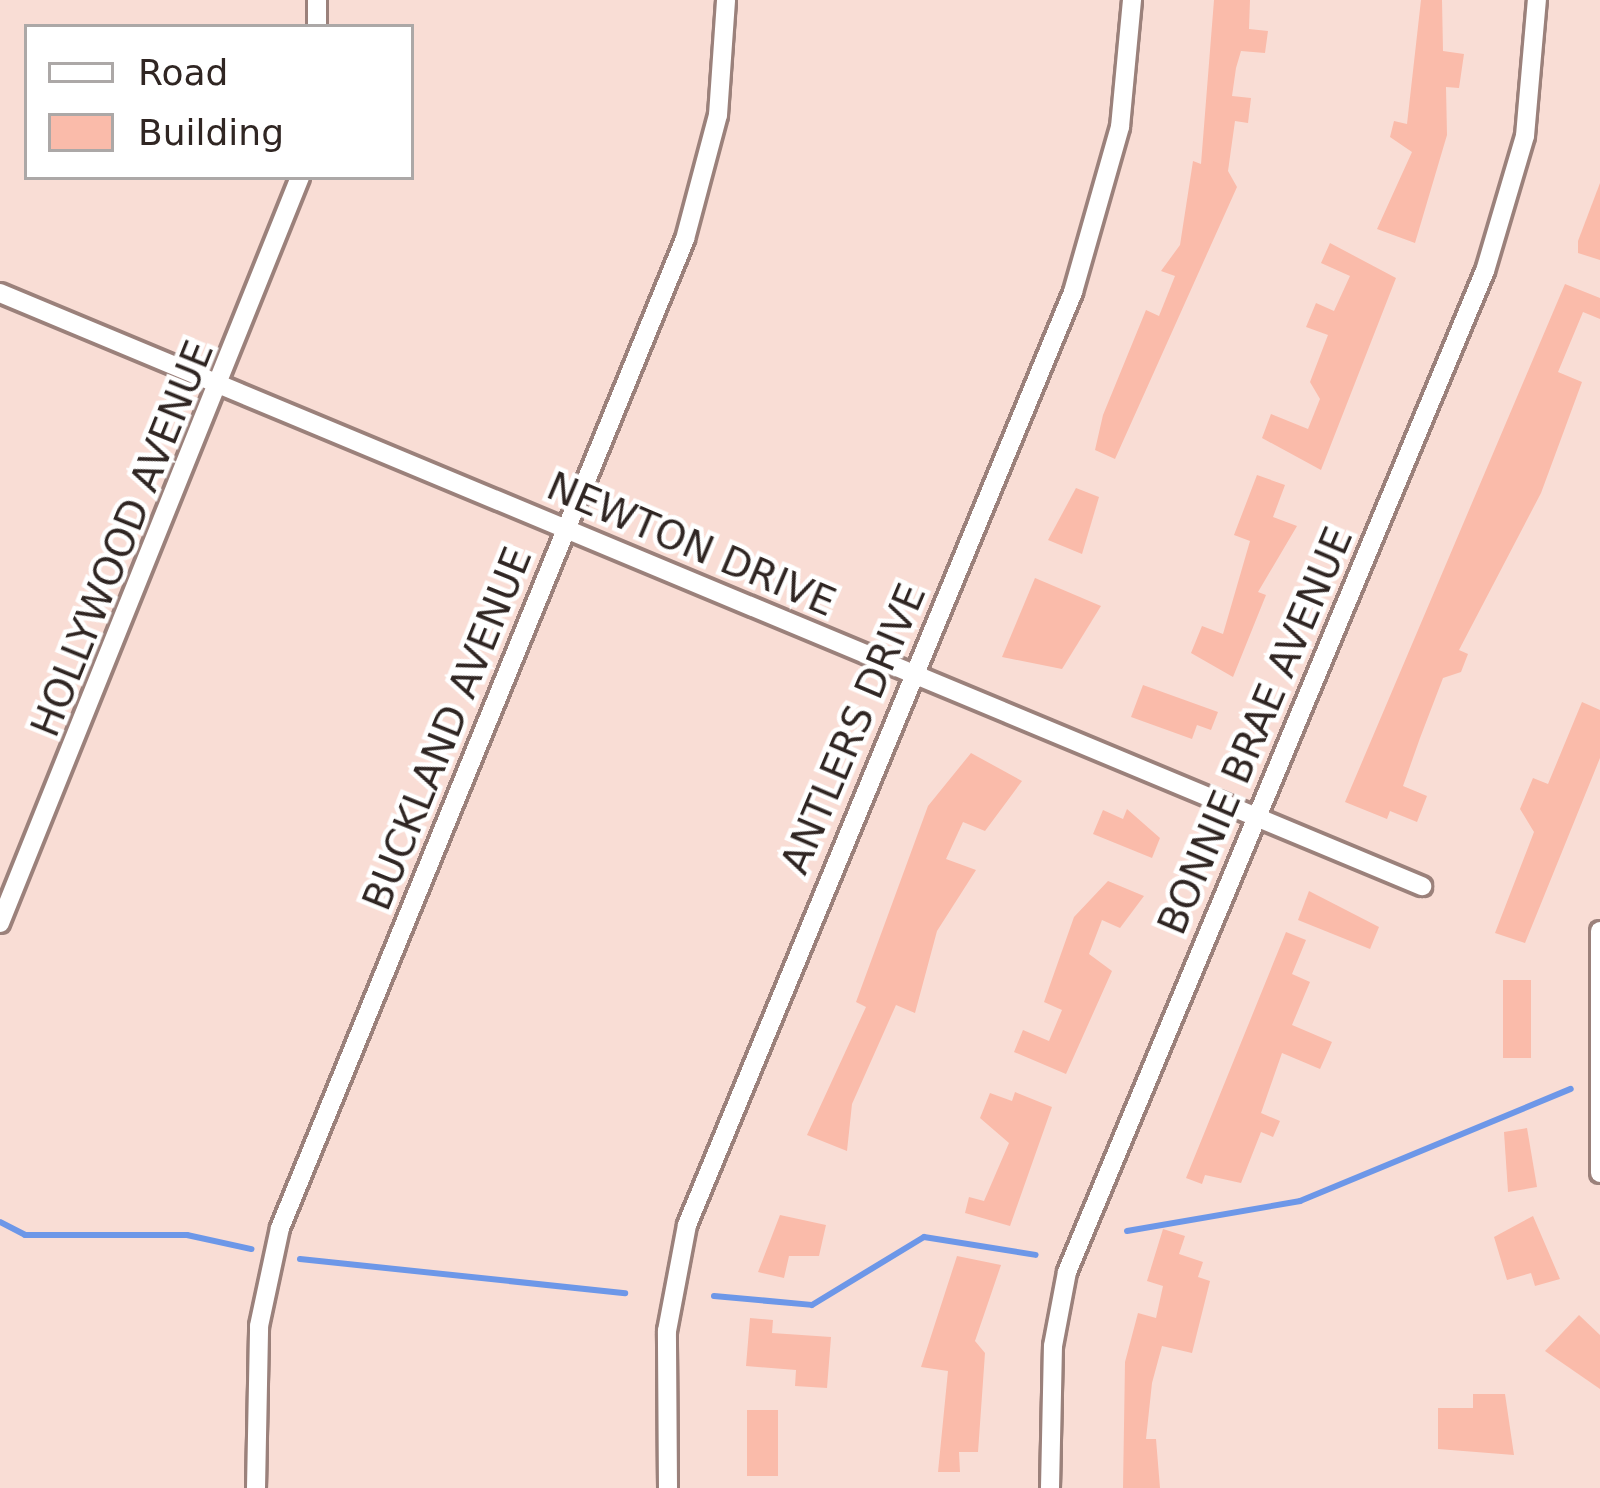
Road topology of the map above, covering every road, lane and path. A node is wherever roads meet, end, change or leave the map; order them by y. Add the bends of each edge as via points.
1 (726, 0) edge
2 (1132, 0) edge
3 (1538, 0) edge
4 (299, 180) edge
5 (0, 293) edge
6 (222, 385) junction
7 (566, 529) junction
8 (912, 674) junction
9 (1255, 819) junction
10 (1422, 886) dead end
11 (0, 923) edge
12 (1600, 931) edge
13 (1600, 1173) edge
14 (256, 1488) edge
15 (668, 1488) edge
16 (1050, 1488) edge

1 - 7 street, BUCKLAND AVENUE via 718,115 685,239
2 - 8 street, ANTLERS DRIVE via 1123,111 1086,253
3 - 9 street, BONNIE BRAE AVENUE via 1525,136 1496,241
4 - 6 street, HOLLYWOOD AVENUE
5 - 6 street, NEWTON DRIVE
6 - 7 street, NEWTON DRIVE
6 - 11 street, HOLLYWOOD AVENUE
7 - 8 street, NEWTON DRIVE
7 - 14 street, BUCKLAND AVENUE via 280,1228 259,1326
8 - 9 street, NEWTON DRIVE
8 - 15 street, ANTLERS DRIVE via 688,1225 667,1331
9 - 10 street, NEWTON DRIVE
9 - 16 street, BONNIE BRAE AVENUE via 1067,1272 1050,1378
12 - 13 street

